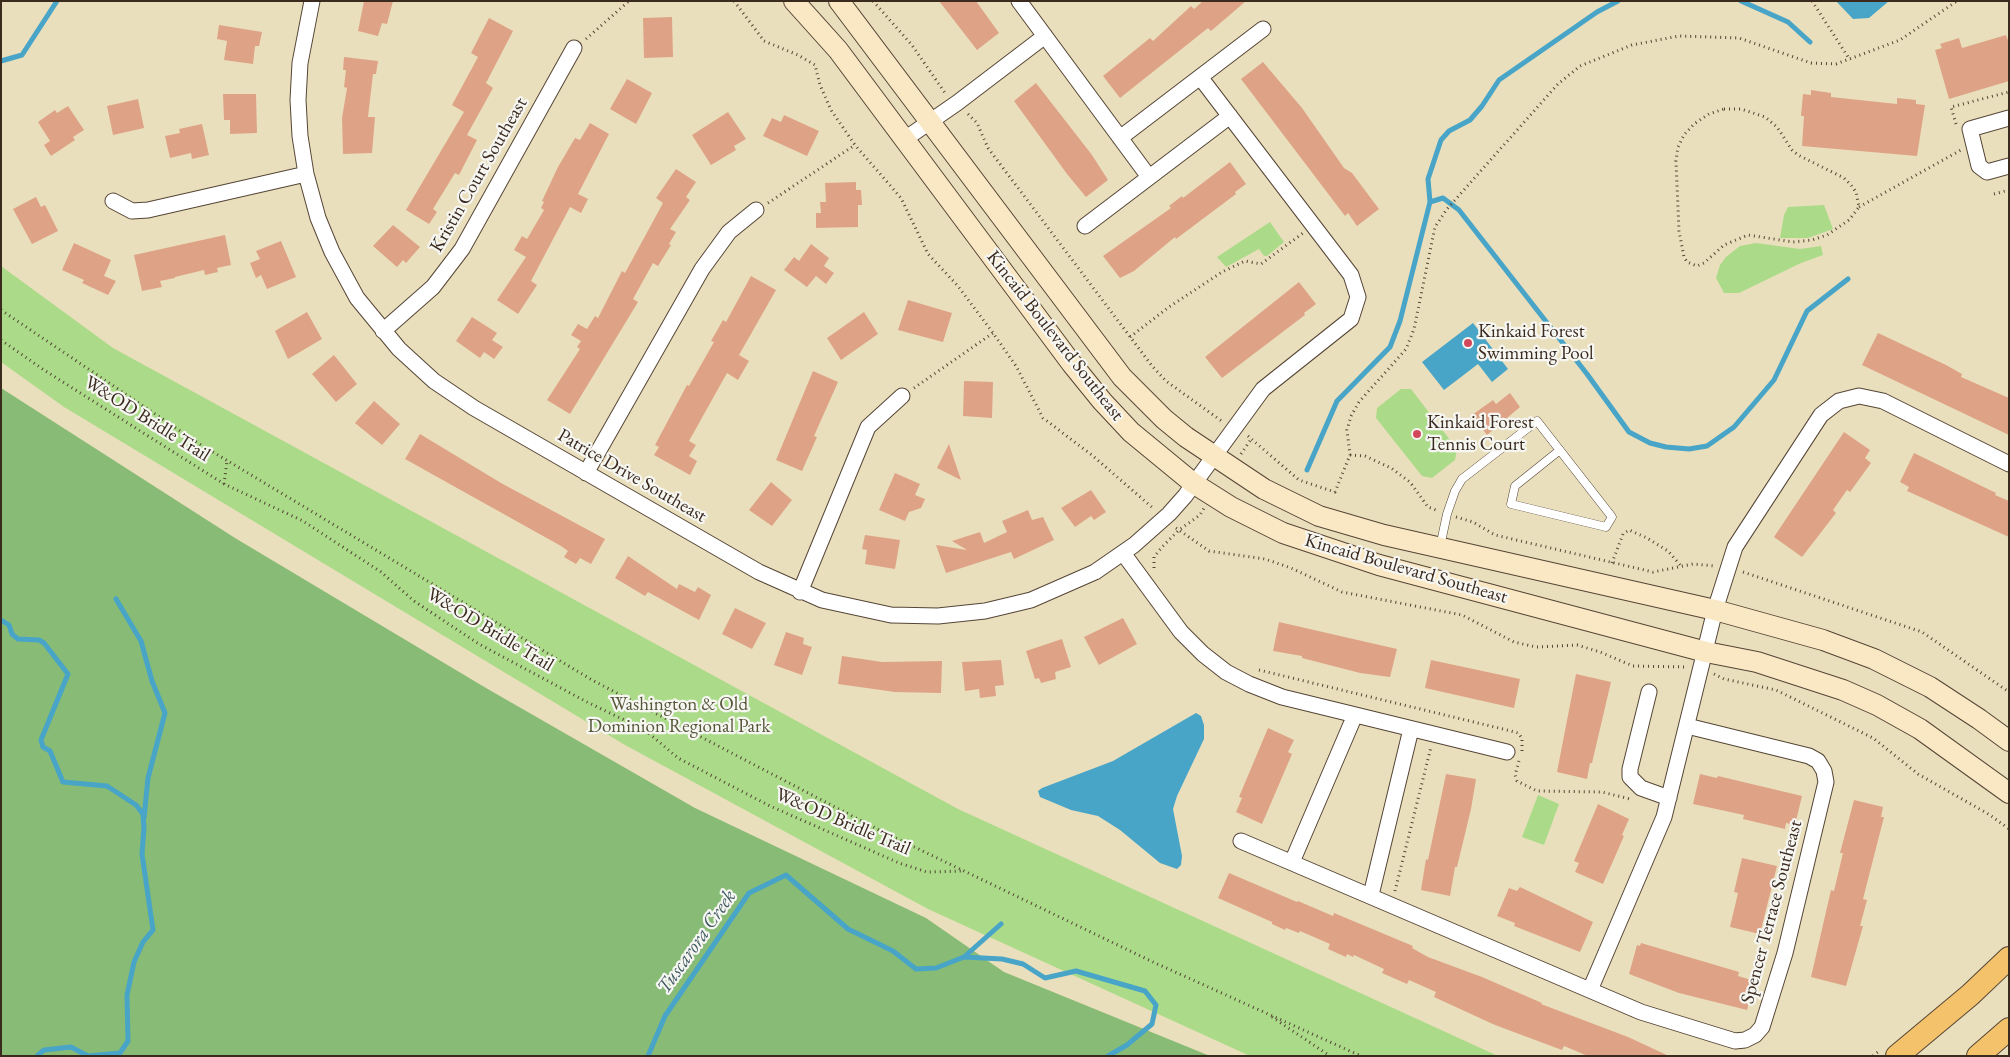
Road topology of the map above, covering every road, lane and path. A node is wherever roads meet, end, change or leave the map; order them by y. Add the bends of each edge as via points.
1 (312, 1) edge
2 (629, 1) edge
3 (734, 1) edge
4 (794, 1) edge
5 (839, 1) edge
6 (873, 1) edge
7 (1019, 1) edge
8 (1812, 1) edge
9 (1958, 1) edge
10 (1263, 29) dead end
11 (1045, 36) junction
12 (574, 48) joint
13 (1850, 60) junction
14 (1200, 77) junction
15 (957, 103) junction
16 (1230, 116) junction
17 (2009, 118) edge
18 (931, 122) junction
19 (1120, 138) junction
20 (906, 139) junction
21 (855, 146) junction
22 (1962, 149) dead end
23 (2009, 166) edge
24 (306, 174) junction
25 (1149, 178) junction
26 (2009, 190) edge
27 (1994, 194) dead end
28 (113, 201) dead end
29 (1859, 207) junction
30 (756, 210) joint
31 (1085, 226) dead end
32 (1313, 226) junction
33 (1, 310) edge
34 (383, 331) junction
35 (993, 333) junction
36 (1130, 337) junction
37 (1, 340) edge
38 (902, 396) joint
39 (1233, 429) junction
40 (1560, 450) junction
41 (1350, 455) junction
42 (1213, 456) junction
43 (228, 461) junction
44 (2009, 464) edge
45 (586, 472) junction
46 (1193, 483) junction
47 (224, 484) junction
48 (1447, 514) junction
49 (1200, 516) dead end
50 (1164, 518) junction
51 (1178, 530) junction
52 (1440, 548) junction
53 (1123, 553) junction
54 (1612, 563) junction
55 (1681, 566) junction
56 (1729, 567) junction
57 (1155, 571) dead end
58 (800, 592) junction
59 (1715, 610) junction
60 (1704, 660) junction
61 (1250, 668) dead end
62 (1650, 692) dead end
63 (2009, 692) edge
64 (1355, 715) junction
65 (1687, 726) junction
66 (1411, 728) junction
67 (1434, 734) junction
68 (2009, 741) edge
69 (1507, 752) dead end
70 (2009, 793) edge
71 (1669, 798) junction
72 (1630, 800) dead end
73 (2009, 829) edge
74 (1241, 842) dead end
75 (1292, 862) junction
76 (965, 871) junction
77 (1404, 895) dead end
78 (1371, 896) junction
79 (2009, 958) edge
80 (1590, 990) junction
81 (1260, 1010) junction
82 (2009, 1029) edge
83 (1330, 1056) edge
84 (1361, 1056) edge
85 (1897, 1056) edge
86 (1978, 1056) edge

1 - 24 street, Patrice Drive Southeast via 300,63 298,100
2 - 12 path
3 - 21 path via 764,41 815,65 831,110
4 - 20 street, Kincaid Boulevard Southeast via 838,50
5 - 18 street, Kincaid Boulevard Southeast
6 - 15 path via 912,45 942,91
7 - 11 street
8 - 13 path
9 - 13 path via 1900,40
10 - 14 street
11 - 15 street
11 - 19 street
12 - 34 street, Kristin Court Southeast via 462,249 433,287
13 - 41 path via 1836,64 1811,63 1739,38 1679,36 1632,45 1580,66 1558,84 1447,209 1435,227 1414,330 1406,349 1358,402 1347,430
14 - 16 street, Patrice Drive Southeast
14 - 19 street
15 - 18 street
15 - 36 path via 977,123 988,148
16 - 25 street
16 - 32 street, Patrice Drive Southeast
17 - 23 street via 1970,129 1980,166 1988,172
18 - 20 street
18 - 42 street, Kincaid Boulevard Southeast via 1122,377 1164,420
19 - 25 street
20 - 46 street, Kincaid Boulevard Southeast via 1102,401 1131,432
21 - 30 path
21 - 35 path via 900,198 928,254 957,285
22 - 29 path
24 - 28 street via 148,210 132,211
24 - 34 street, Patrice Drive Southeast via 318,218 332,252 357,298
25 - 31 street
26 - 27 path
29 - 29 path via 1852,185 1798,156 1776,128 1752,111 1724,109 1709,114 1689,130 1678,148 1679,231 1684,257 1692,266 1704,263 1724,245 1748,236 1793,242 1827,235 1849,220
30 - 45 street via 729,232 707,263
32 - 36 path via 1261,264 1245,261 1222,272
32 - 39 street, Patrice Drive Southeast via 1351,275 1358,297 1356,308 1342,326 1263,390
33 - 43 path
34 - 45 street, Patrice Drive Southeast via 416,365 453,395
35 - 38 path
35 - 50 path via 1016,366 1043,418 1127,484
36 - 39 path via 1166,381
37 - 47 path, W&OD Bridle Trail
38 - 58 street via 868,427
39 - 41 path via 1252,438 1300,480 1335,492
39 - 42 street, Patrice Drive Southeast
40 - 40 lane via 1612,517 1606,527 1511,504 1515,486
40 - 48 lane via 1537,421 1462,479
41 - 48 path via 1365,456 1391,468 1410,482 1428,506
42 - 46 street, Patrice Drive Southeast
42 - 52 street, Kincaid Boulevard Southeast via 1264,489 1319,516
43 - 47 path
43 - 76 path via 592,680 879,830
44 - 56 street via 1883,401 1859,396 1839,401 1821,415 1735,547
45 - 58 street, Patrice Drive Southeast via 759,572
46 - 50 street, Patrice Drive Southeast
46 - 60 street, Kincaid Boulevard Southeast via 1231,507 1283,533 1379,565
47 - 76 path, W&OD Bridle Trail via 304,521 381,572 414,600 479,644 645,730 678,758 770,806 899,863 927,872
48 - 52 lane
48 - 54 path via 1473,522 1495,535
49 - 51 path
50 - 51 path
50 - 53 street, Patrice Drive Southeast
51 - 57 path via 1154,557
51 - 60 path via 1209,551 1265,558 1342,592 1462,615 1514,642 1536,647 1578,646 1633,666
52 - 59 street, Kincaid Boulevard Southeast
53 - 58 street, Patrice Drive Southeast via 1095,572 1053,592 1008,606 962,615 891,615 845,606
53 - 64 street via 1181,632 1226,672 1282,697
54 - 55 path via 1653,572
54 - 55 path via 1622,534 1629,530 1668,551
55 - 56 path
56 - 59 street
56 - 63 path via 1922,632
59 - 60 street
59 - 68 street, Kincaid Boulevard Southeast via 1800,632 1874,659 1930,687
60 - 65 street
60 - 70 street, Kincaid Boulevard Southeast via 1757,662 1810,678 1877,705 1920,728
60 - 73 path via 1724,679 1776,690 1873,738 1918,774
61 - 72 path via 1518,733 1523,746 1516,775 1517,781 1523,785 1537,791 1592,791
62 - 71 street via 1630,777 1642,788
64 - 66 street
64 - 75 street
65 - 71 street
65 - 80 street, Spencer Terrace Southeast via 1809,756 1824,771 1826,782 1785,953 1762,1027 1755,1035 1735,1041 1641,1012
66 - 67 street
66 - 78 street
67 - 69 street
67 - 77 path via 1395,891
71 - 80 street via 1664,817
74 - 75 street, Spencer Terrace Southeast
75 - 78 street, Spencer Terrace Southeast
76 - 81 path
78 - 80 street, Spencer Terrace Southeast
79 - 85 main road
81 - 83 path
81 - 84 path
82 - 86 main road

